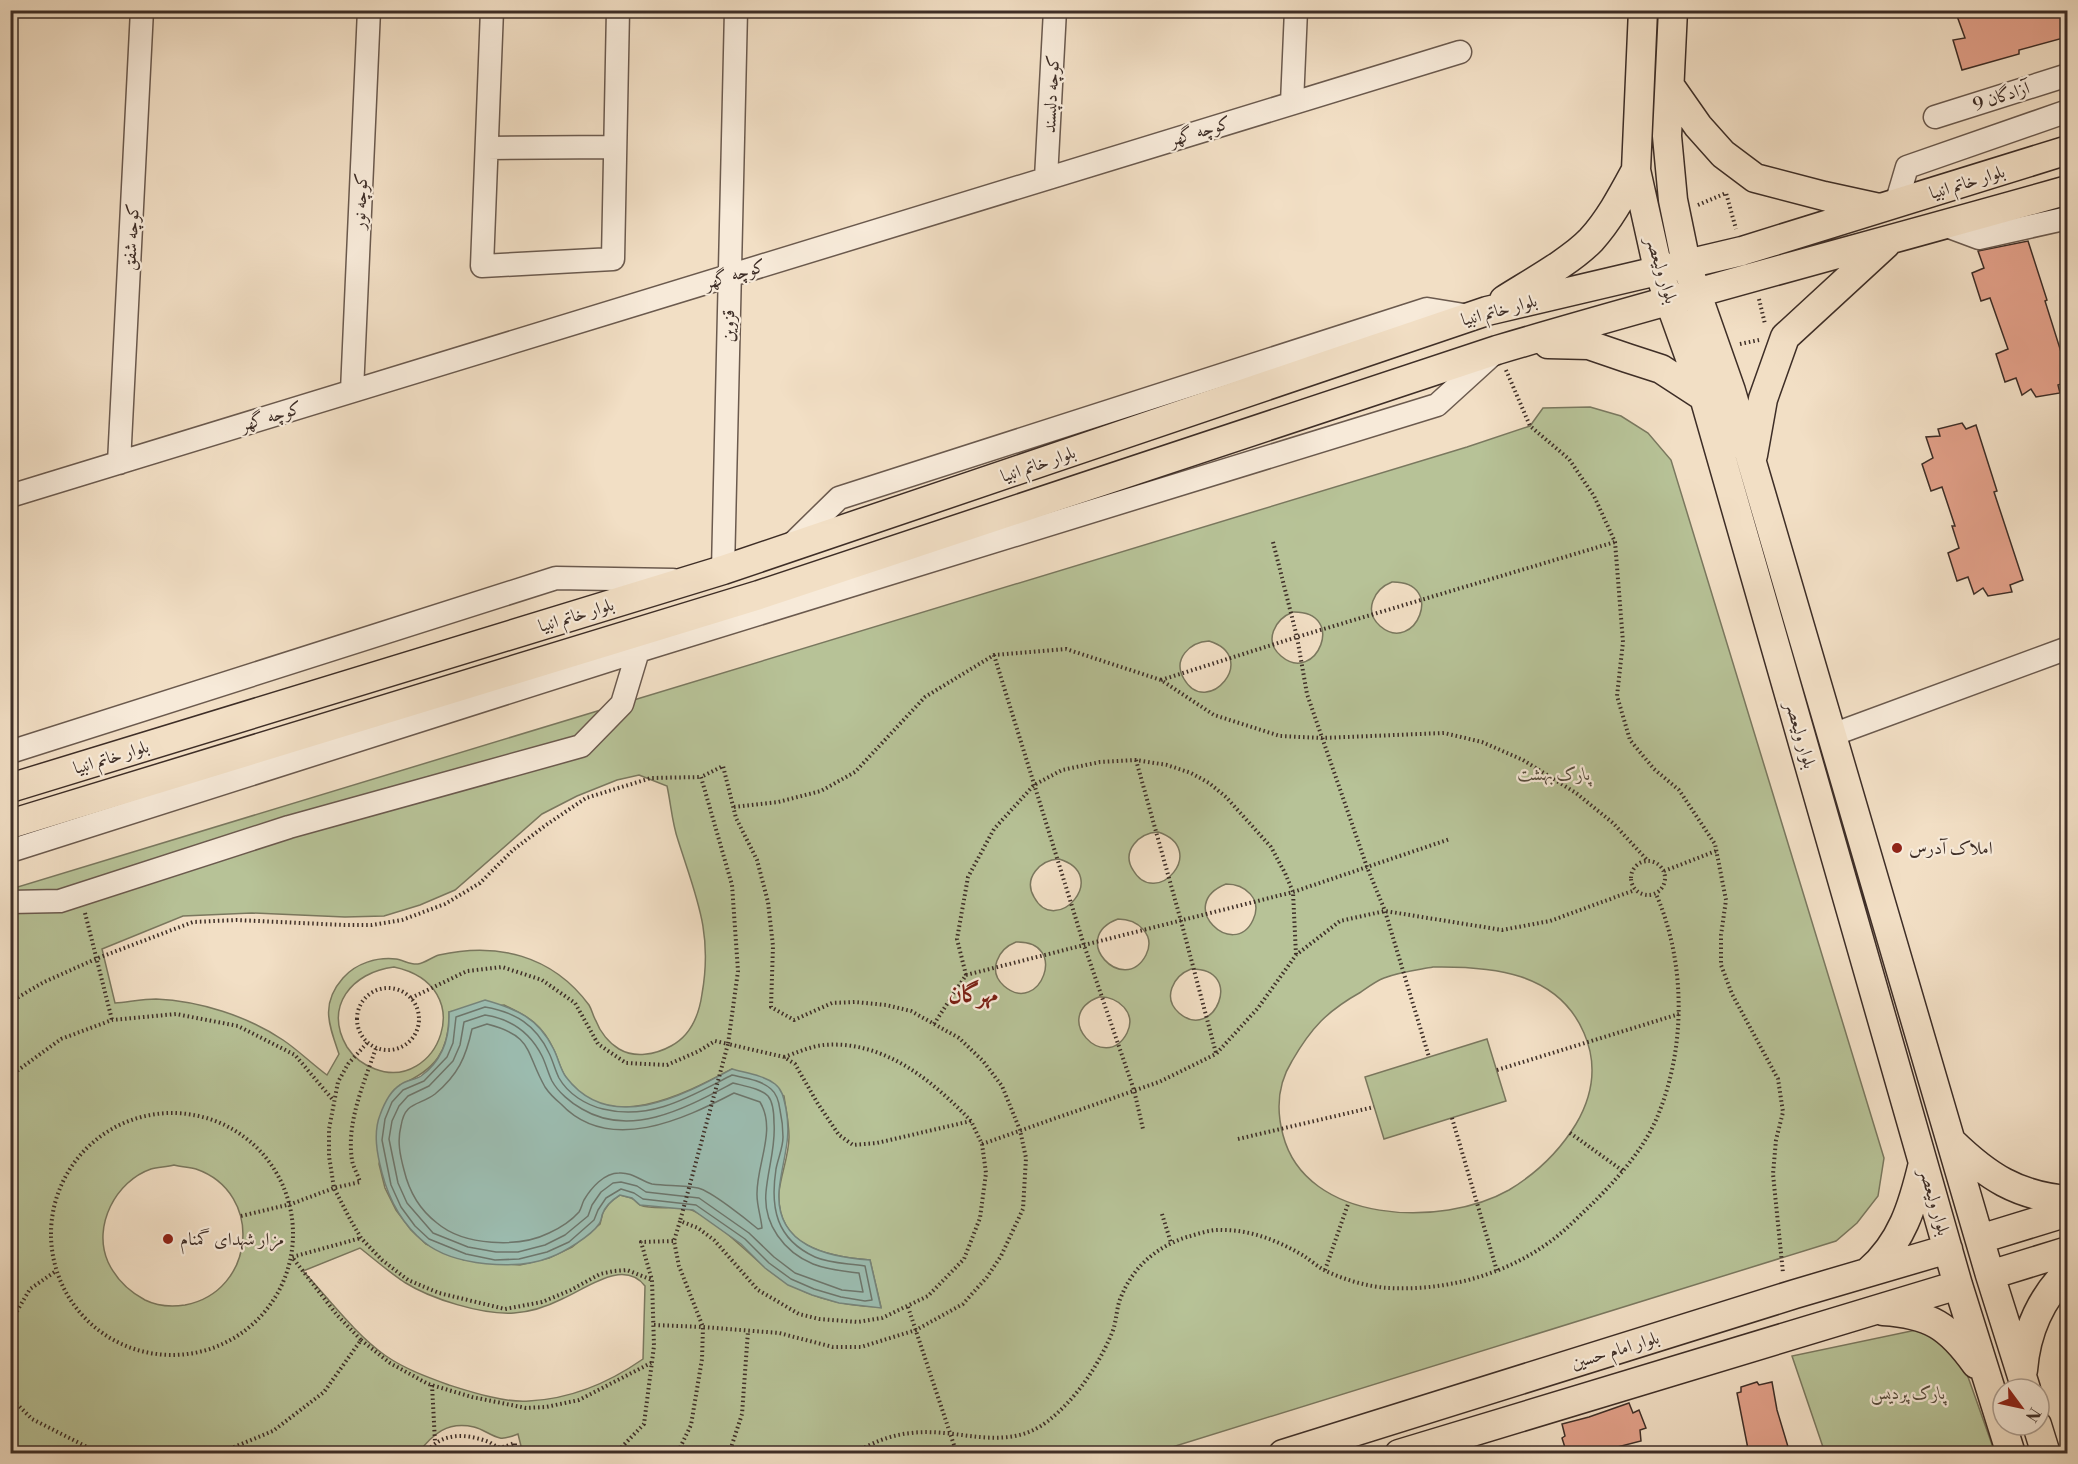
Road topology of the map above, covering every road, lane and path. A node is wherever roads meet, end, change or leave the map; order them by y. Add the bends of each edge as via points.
1 (142, 10) edge
2 (369, 10) edge
3 (492, 10) edge
4 (618, 10) edge
5 (736, 10) edge
6 (1055, 10) edge
7 (1296, 10) edge
8 (1643, 10) edge
9 (1673, 10) edge
10 (1460, 52) dead end
11 (2067, 75) edge
12 (1670, 86) junction
13 (1292, 103) junction
14 (2067, 111) edge
15 (1935, 117) dead end
16 (1639, 141) junction
17 (1667, 142) junction
18 (615, 147) junction
19 (487, 148) junction
20 (2067, 150) edge
21 (1636, 170) junction
22 (1047, 178) junction
23 (2067, 190) edge
24 (1888, 206) junction
25 (1852, 218) junction
26 (2067, 218) edge
27 (1944, 225) junction
28 (1891, 240) junction
29 (1863, 248) junction
30 (1686, 263) junction
31 (1658, 269) junction
32 (729, 276) junction
33 (1683, 297) junction
34 (1486, 312) junction
35 (1511, 346) junction
36 (352, 391) junction
37 (1704, 397) junction
38 (1116, 437) junction
39 (119, 463) junction
40 (1752, 463) junction
41 (1127, 473) junction
42 (10, 496) edge
43 (1273, 542) dead end
44 (1615, 542) junction
45 (786, 550) junction
46 (723, 570) junction
47 (690, 580) junction
48 (1297, 637) junction
49 (2067, 648) edge
50 (638, 651) junction
51 (994, 656) junction
52 (1161, 680) junction
53 (1832, 735) junction
54 (1322, 738) junction
55 (10, 752) edge
56 (1136, 760) junction
57 (701, 777) junction
58 (1034, 785) junction
59 (10, 788) edge
60 (734, 807) junction
61 (10, 825) edge
62 (1450, 838) dead end
63 (10, 851) edge
64 (1716, 851) junction
65 (1648, 861) junction
66 (1367, 867) junction
67 (1664, 871) junction
68 (1635, 890) junction
69 (1293, 892) junction
70 (80, 894) junction
71 (1656, 894) junction
72 (10, 902) edge
73 (1385, 911) junction
74 (1181, 921) junction
75 (1084, 945) junction
76 (1296, 955) junction
77 (98, 958) junction
78 (966, 975) junction
79 (411, 998) junction
80 (10, 1002) edge
81 (1679, 1014) junction
82 (112, 1020) junction
83 (934, 1024) junction
84 (367, 1043) junction
85 (728, 1044) junction
86 (376, 1048) junction
87 (1216, 1054) junction
88 (784, 1057) junction
89 (1429, 1057) dead end
90 (1497, 1070) dead end
91 (10, 1076) edge
92 (1134, 1090) junction
93 (334, 1100) junction
94 (1374, 1107) dead end
95 (1452, 1118) dead end
96 (971, 1121) junction
97 (1143, 1129) dead end
98 (1020, 1130) junction
99 (1570, 1133) dead end
100 (1238, 1139) dead end
101 (1951, 1142) junction
102 (982, 1144) junction
103 (1923, 1161) junction
104 (1624, 1171) junction
105 (334, 1188) junction
106 (2067, 1200) edge
107 (291, 1204) junction
108 (1348, 1204) dead end
109 (2067, 1212) edge
110 (1162, 1214) dead end
111 (241, 1216) dead end
112 (680, 1221) junction
113 (361, 1238) junction
114 (1980, 1239) junction
115 (674, 1241) junction
116 (1171, 1243) junction
117 (1948, 1249) junction
118 (2067, 1251) edge
119 (292, 1257) junction
120 (1325, 1270) junction
121 (56, 1271) junction
122 (1497, 1271) junction
123 (2067, 1271) edge
124 (1866, 1273) junction
125 (1990, 1275) junction
126 (652, 1280) junction
127 (1958, 1285) junction
128 (1785, 1297) junction
129 (908, 1307) junction
130 (1872, 1310) junction
131 (10, 1323) edge
132 (654, 1326) junction
133 (703, 1327) junction
134 (916, 1330) junction
135 (748, 1331) junction
136 (361, 1340) junction
137 (652, 1363) junction
138 (2022, 1377) edge
139 (2024, 1377) edge
140 (1988, 1382) junction
141 (432, 1385) junction
142 (10, 1397) edge
143 (951, 1434) junction
144 (2041, 1437) edge
145 (435, 1442) junction
146 (116, 1454) edge
147 (217, 1454) edge
148 (425, 1454) edge
149 (515, 1454) edge
150 (615, 1454) edge
151 (677, 1454) edge
152 (729, 1454) edge
153 (854, 1454) edge
154 (957, 1454) edge
155 (1283, 1454) edge
156 (1399, 1454) edge
157 (2011, 1454) edge
158 (2046, 1454) edge

1 - 39 street, کوچه شفق
2 - 36 street, کوچه نور
3 - 19 street
4 - 18 street
5 - 32 street, قزوین
6 - 22 street, کوچه دلپسند
7 - 13 street
8 - 16 main road, بلوار ولیعصر
9 - 12 main road, بلوار ولیعصر
10 - 13 street, کوچه گهر
11 - 15 street, آزادگان 9
12 - 17 main road, بلوار ولیعصر
12 - 24 main road via 1723,154 1755,178
13 - 22 street, کوچه گهر
14 - 24 street via 1907,167
16 - 17 main road via 1653,148
16 - 21 main road, بلوار ولیعصر
17 - 30 main road, بلوار ولیعصر via 1672,200
18 - 19 street
18 - 19 street via 613,259 482,266
20 - 24 main road, بلوار خاتم انبیا
21 - 31 main road, بلوار ولیعصر
21 - 34 main road via 1613,212 1590,241
22 - 32 street, کوچه گهر
23 - 27 main road, بلوار خاتم انبیا
24 - 25 main road, بلوار خاتم انبیا
25 - 29 main road via 1848,236
25 - 30 main road, بلوار خاتم انبیا via 1742,251
26 - 27 street via 1979,238
27 - 28 main road, بلوار خاتم انبیا
28 - 29 main road, بلوار خاتم انبیا
28 - 40 main road via 1785,337 1763,399
29 - 33 main road, بلوار خاتم انبیا
30 - 31 main road, بلوار خاتم انبیا
30 - 33 main road, بلوار ولیعصر
31 - 33 main road, بلوار ولیعصر
31 - 34 main road, بلوار خاتم انبیا
32 - 36 street, کوچه گهر
32 - 46 street, قزوین
33 - 35 main road, بلوار خاتم انبیا
33 - 37 main road, بلوار ولیعصر
33 - 40 main road, بلوار ولیعصر via 1731,392
34 - 35 main road via 1512,318 1515,330
34 - 38 main road, بلوار خاتم انبیا
34 - 45 street via 1427,309 839,498
35 - 37 main road via 1589,345 1661,369
35 - 41 main road, بلوار خاتم انبیا
35 - 44 path via 1530,426 1569,459 1594,496
35 - 50 street via 1437,405
36 - 39 street, کوچه گهر
37 - 103 main road, بلوار ولیعصر
38 - 41 main road
38 - 45 main road, بلوار خاتم انبیا
39 - 42 street, کوچه گهر
40 - 53 main road, بلوار ولیعصر
41 - 61 main road, بلوار خاتم انبیا via 759,595
43 - 48 path
44 - 48 path
44 - 64 path via 1623,642 1617,696 1630,740 1654,769 1679,790
45 - 46 main road, بلوار خاتم انبیا
46 - 47 main road, بلوار خاتم انبیا
47 - 55 street via 556,578
47 - 59 main road, بلوار خاتم انبیا
48 - 52 path
48 - 54 path via 1307,694
49 - 53 street
50 - 63 street
50 - 70 street via 622,704 581,746 289,827
51 - 52 path via 1066,649
51 - 58 path
51 - 60 path via 925,697 855,772 821,791 778,802
52 - 54 path via 1214,715 1280,736
53 - 101 main road, بلوار ولیعصر
54 - 65 path via 1444,733 1482,742 1522,760 1576,793 1613,823
54 - 66 path
56 - 58 path via 1062,770
56 - 69 path via 1191,773 1226,797 1271,847
56 - 74 path
57 - 60 path via 723,766
57 - 77 path via 651,778 586,798 513,850 480,883 445,903 402,920 372,925 193,922
57 - 85 path via 732,885 738,971
58 - 75 path
58 - 78 path via 994,829 968,877 957,939
60 - 83 path via 757,860 768,902 773,946 771,1007 794,1020 832,1003 886,1005 910,1011
62 - 66 path
64 - 67 path
64 - 128 path via 1726,900 1721,965 1732,994 1778,1078 1783,1112 1773,1174
65 - 67 path
65 - 68 path via 1631,874
66 - 69 path
66 - 73 path
67 - 71 path via 1664,886
68 - 71 path via 1645,896
68 - 73 path via 1550,921 1502,930
69 - 74 path
69 - 76 path
70 - 72 street via 60,901
70 - 77 path
71 - 81 path via 1668,928
73 - 76 path via 1340,921
73 - 89 path
74 - 75 path
74 - 87 path
75 - 78 path
75 - 92 path
76 - 87 path
77 - 80 path
77 - 82 path
78 - 83 path
79 - 84 path via 394,988 374,991 365,997 359,1005 357,1026
79 - 85 path via 467,970 502,967 542,980 575,1003 598,1044 626,1063 667,1065 715,1041
79 - 86 path via 419,1017 413,1037 397,1049
81 - 90 path
81 - 104 path via 1672,1075 1660,1113
82 - 91 path via 60,1040
82 - 93 path via 176,1014 238,1026 295,1055
83 - 98 path via 959,1038 983,1061 1002,1086
84 - 86 path
84 - 93 path via 348,1064
85 - 88 path
85 - 112 path
86 - 105 path via 352,1129 352,1162 360,1182
87 - 92 path via 1160,1082
88 - 96 path via 823,1045 858,1046 919,1074
88 - 96 path via 795,1064 839,1136 853,1145
92 - 97 path
92 - 98 path
93 - 105 path via 329,1128
94 - 100 path
95 - 122 path
96 - 102 path
98 - 102 path
98 - 134 path via 1026,1158 1023,1209 1001,1256 963,1304
99 - 104 path
101 - 106 main road via 1983,1170 2015,1189
101 - 114 main road, بلوار ولیعصر
102 - 129 path via 986,1173 980,1218 963,1259 928,1296
103 - 117 main road, بلوار ولیعصر
103 - 124 main road via 1910,1211 1897,1238
104 - 122 path via 1552,1240
105 - 107 path
105 - 113 path
107 - 111 path
107 - 119 path
107 - 121 path via 275,1168 242,1134 216,1120 178,1112 139,1116 104,1133 76,1160 57,1194 50,1232
108 - 120 path
109 - 114 main road
110 - 116 path
112 - 115 path
112 - 129 path via 714,1240 758,1290 799,1314 858,1322 882,1318
113 - 119 path
113 - 126 path via 408,1280 460,1300 506,1309 542,1302 615,1270 627,1270
114 - 125 main road, بلوار ولیعصر
115 - 126 path via 641,1242
115 - 133 path via 679,1266
116 - 120 path via 1220,1229 1246,1232 1277,1242
116 - 143 path via 1148,1257 1132,1275 1120,1298 1114,1328 1098,1364 1066,1406 1026,1434 992,1439
117 - 124 main road, بلوار امام حسین
117 - 127 main road, بلوار ولیعصر
118 - 125 main road
119 - 121 path via 284,1282 265,1313 237,1338 203,1352 166,1356 130,1348 97,1331 72,1304
119 - 136 path
120 - 122 path via 1386,1288 1435,1287
121 - 131 path via 30,1289
123 - 139 main road via 2049,1292 2035,1318 2026,1348
124 - 128 main road, بلوار امام حسین
125 - 138 main road, بلوار ولیعصر
126 - 132 path
127 - 130 main road, بلوار امام حسین
127 - 140 main road, بلوار ولیعصر
128 - 155 main road, بلوار امام حسین
129 - 134 path
130 - 140 main road via 1934,1321 1957,1338
130 - 156 main road, بلوار امام حسین
132 - 133 path
132 - 137 path
133 - 135 path
133 - 151 path via 691,1425
134 - 135 path via 861,1347 832,1347 779,1333
134 - 143 path
135 - 152 path via 742,1414
136 - 141 path via 390,1364
136 - 147 path via 324,1392 273,1431
137 - 141 path via 579,1400 546,1407 501,1404
137 - 150 path via 644,1424
140 - 157 main road, بلوار ولیعصر
141 - 145 path
142 - 146 path via 32,1419 89,1448
143 - 153 path via 912,1433 883,1439
143 - 154 path
144 - 158 main road
145 - 148 path
145 - 149 path via 444,1437 468,1436 499,1448 515,1443

